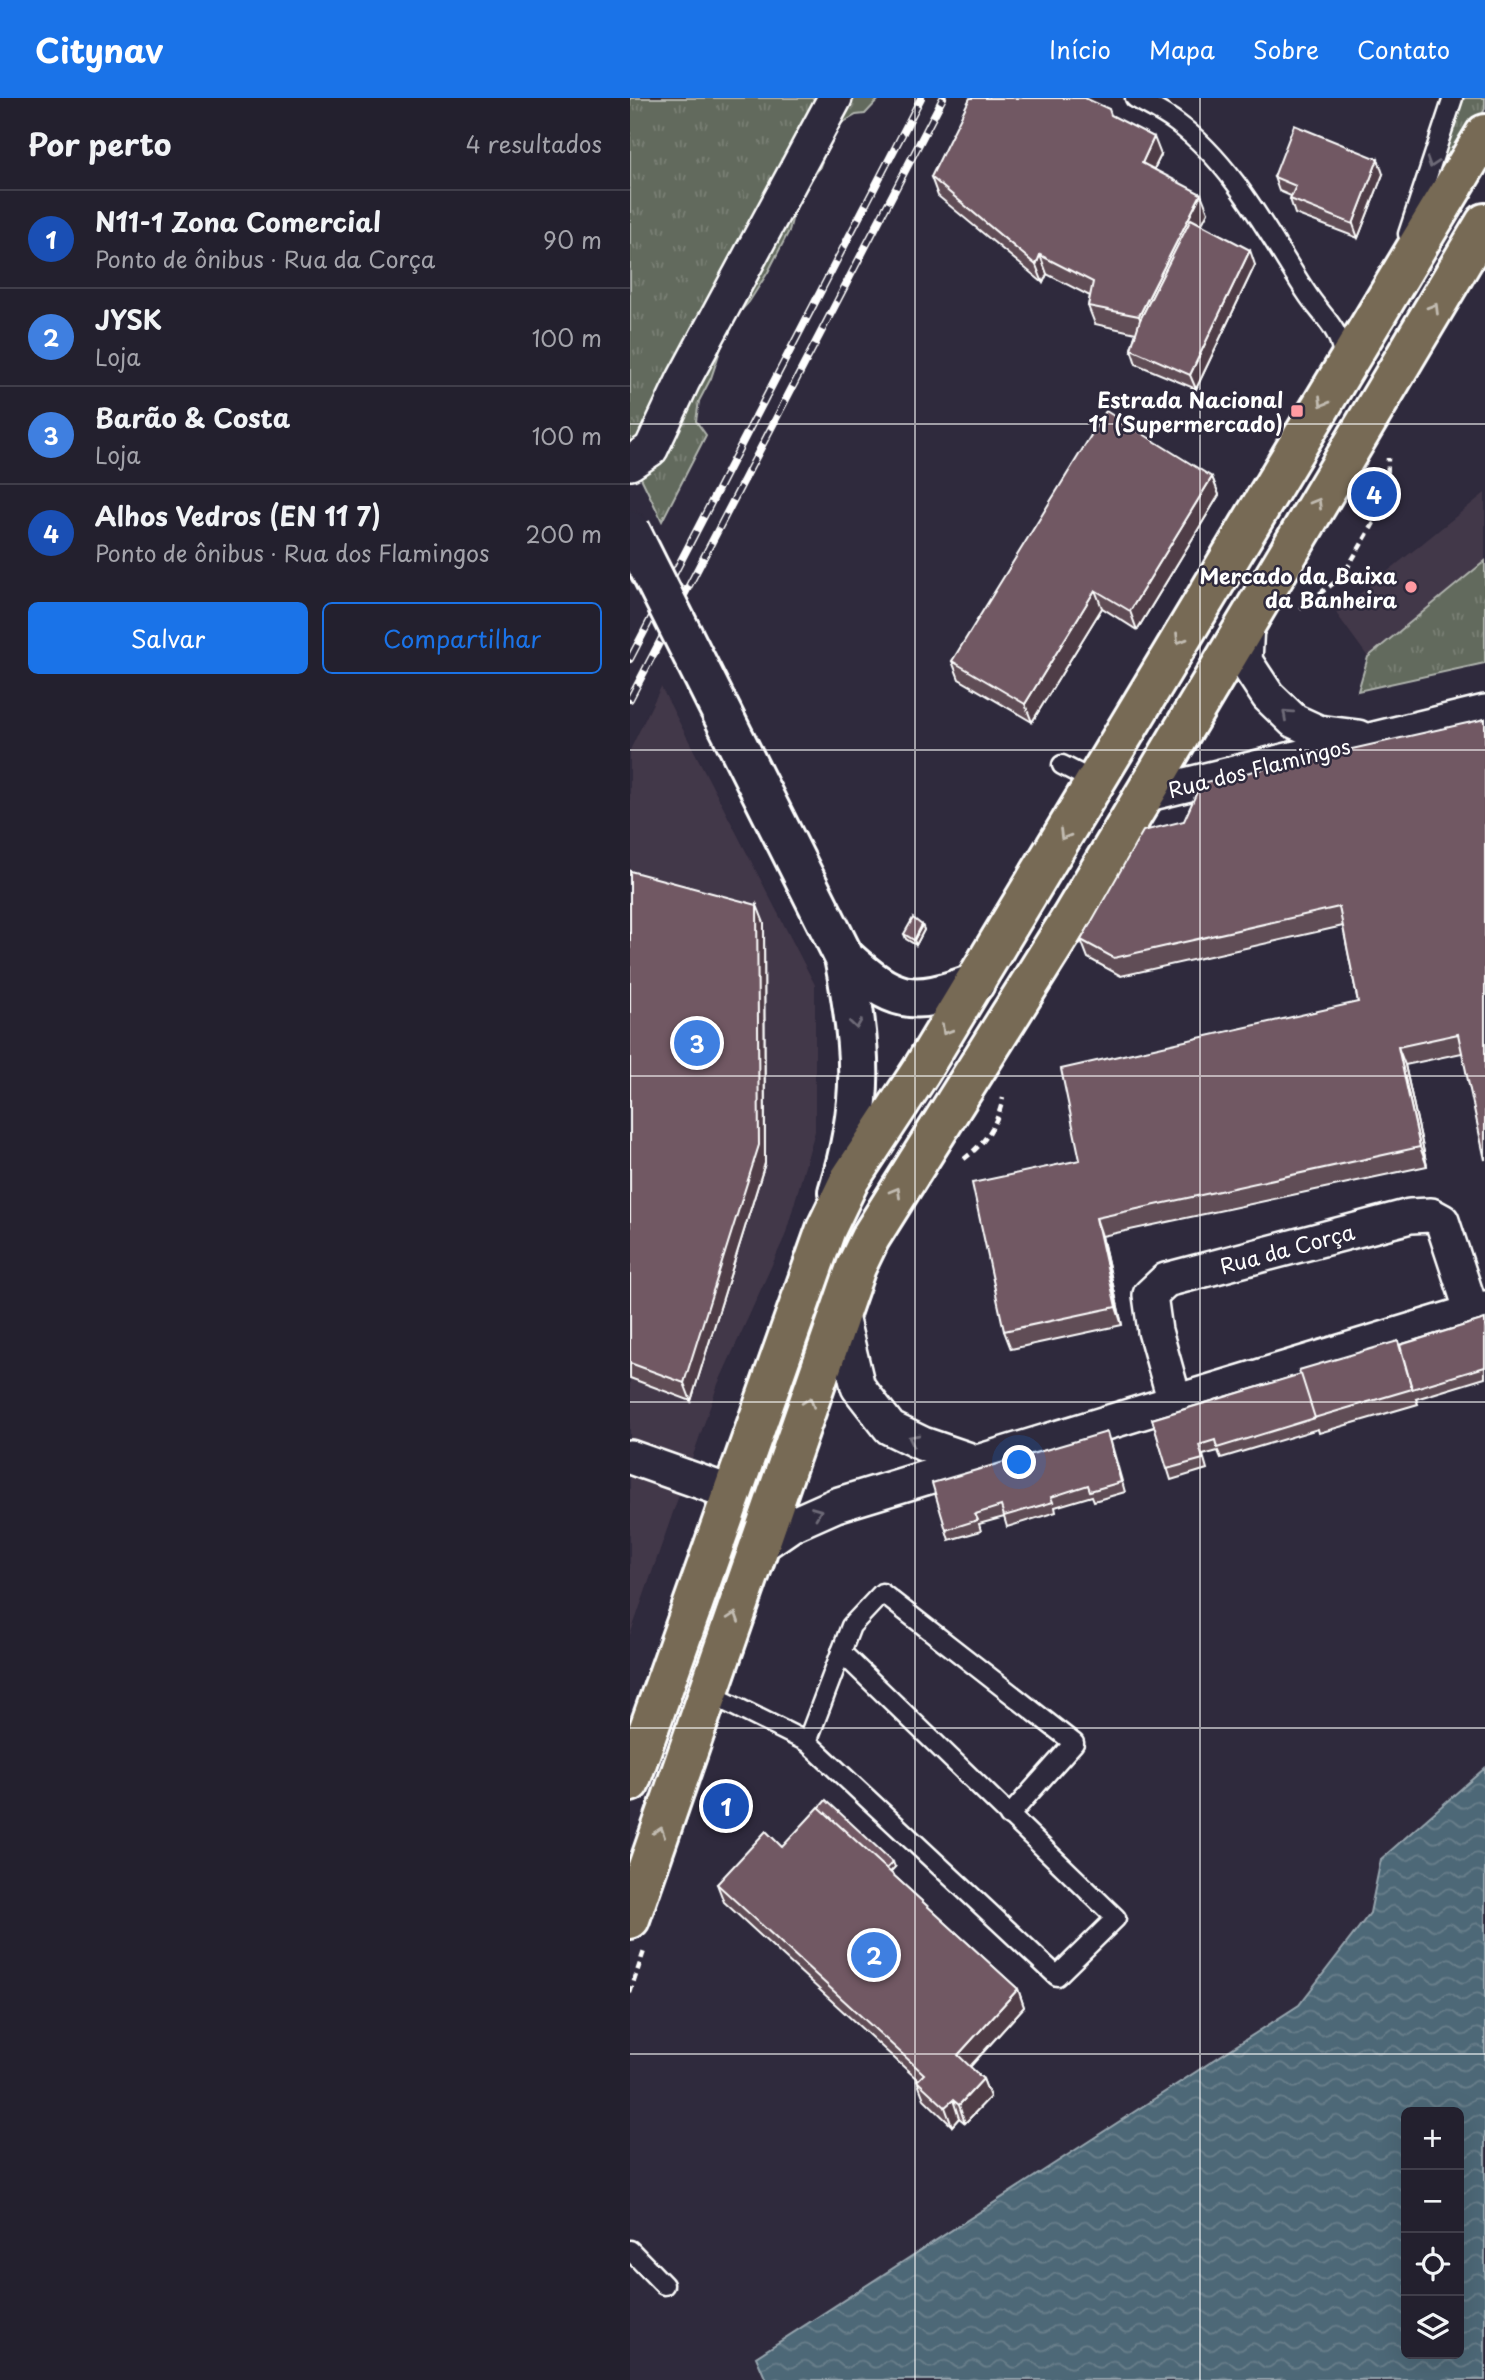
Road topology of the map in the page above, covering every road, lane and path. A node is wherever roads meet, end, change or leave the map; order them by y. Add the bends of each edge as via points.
1 (835, 98) edge
2 (1135, 98) edge
3 (1453, 98) edge
4 (1485, 134) edge
5 (1485, 223) edge
6 (1382, 304) junction
7 (1334, 326) junction
8 (1342, 370) junction
9 (1388, 448) dead end
10 (630, 463) edge
11 (630, 530) edge
12 (1294, 612) dead end
13 (1247, 624) junction
14 (1485, 712) edge
15 (1374, 738) junction
16 (1144, 795) junction
17 (844, 957) junction
18 (975, 983) junction
19 (1003, 1095) dead end
20 (961, 1162) dead end
21 (826, 1229) junction
22 (1479, 1310) edge
23 (840, 1312) junction
24 (1175, 1402) junction
25 (630, 1457) edge
26 (976, 1462) junction
27 (732, 1493) junction
28 (759, 1548) junction
29 (841, 1652) junction
30 (708, 1693) junction
31 (807, 1742) junction
32 (630, 1782) edge
33 (1009, 1816) junction
34 (639, 1931) edge
35 (632, 1980) edge
36 (630, 1993) edge
37 (630, 2250) edge
38 (664, 2285) dead end

1 - 10 street via 651,449
2 - 7 lane via 1178,123 1212,157 1245,196 1308,296
3 -> 6 lane
4 - 6 main road
13 -> 5 main road
6 - 7 lane via 1355,328
6 - 8 main road
7 - 8 lane via 1343,349
8 -> 18 main road via 1078,774
9 - 12 path via 1387,500 1342,577
11 - 17 main road, bridge
15 -> 13 street, Rua dos Flamingos via 1318,732 1294,721 1268,696 1245,661
13 - 16 main road
14 - 15 street, Rua dos Flamingos
15 - 16 street, Rua dos Flamingos
23 -> 16 main road via 865,1247 902,1182
17 - 18 main road via 874,984 898,996 941,996
17 -> 21 main road via 858,1038 860,1082 849,1157
18 -> 21 main road via 850,1179
19 - 20 path via 998,1121 980,1147
21 - 27 main road
22 - 24 street, Rua da Corça
22 - 24 street, Rua da Corça via 1442,1221 1431,1215 1410,1216 1166,1280 1150,1295
26 -> 23 street via 890,1428 858,1388
28 -> 23 main road
24 - 26 street, Rua da Corça
25 - 27 street
28 -> 26 street, Rua da Corça via 808,1515
27 - 32 main road
30 -> 28 main road
29 - 31 lane
29 - 33 lane
29 - 33 lane via 851,1626 882,1593 1074,1743
30 - 31 lane
34 -> 30 main road
31 - 33 lane via 1057,1976 1116,1918
34 - 35 path
35 - 36 path
37 - 38 lane

